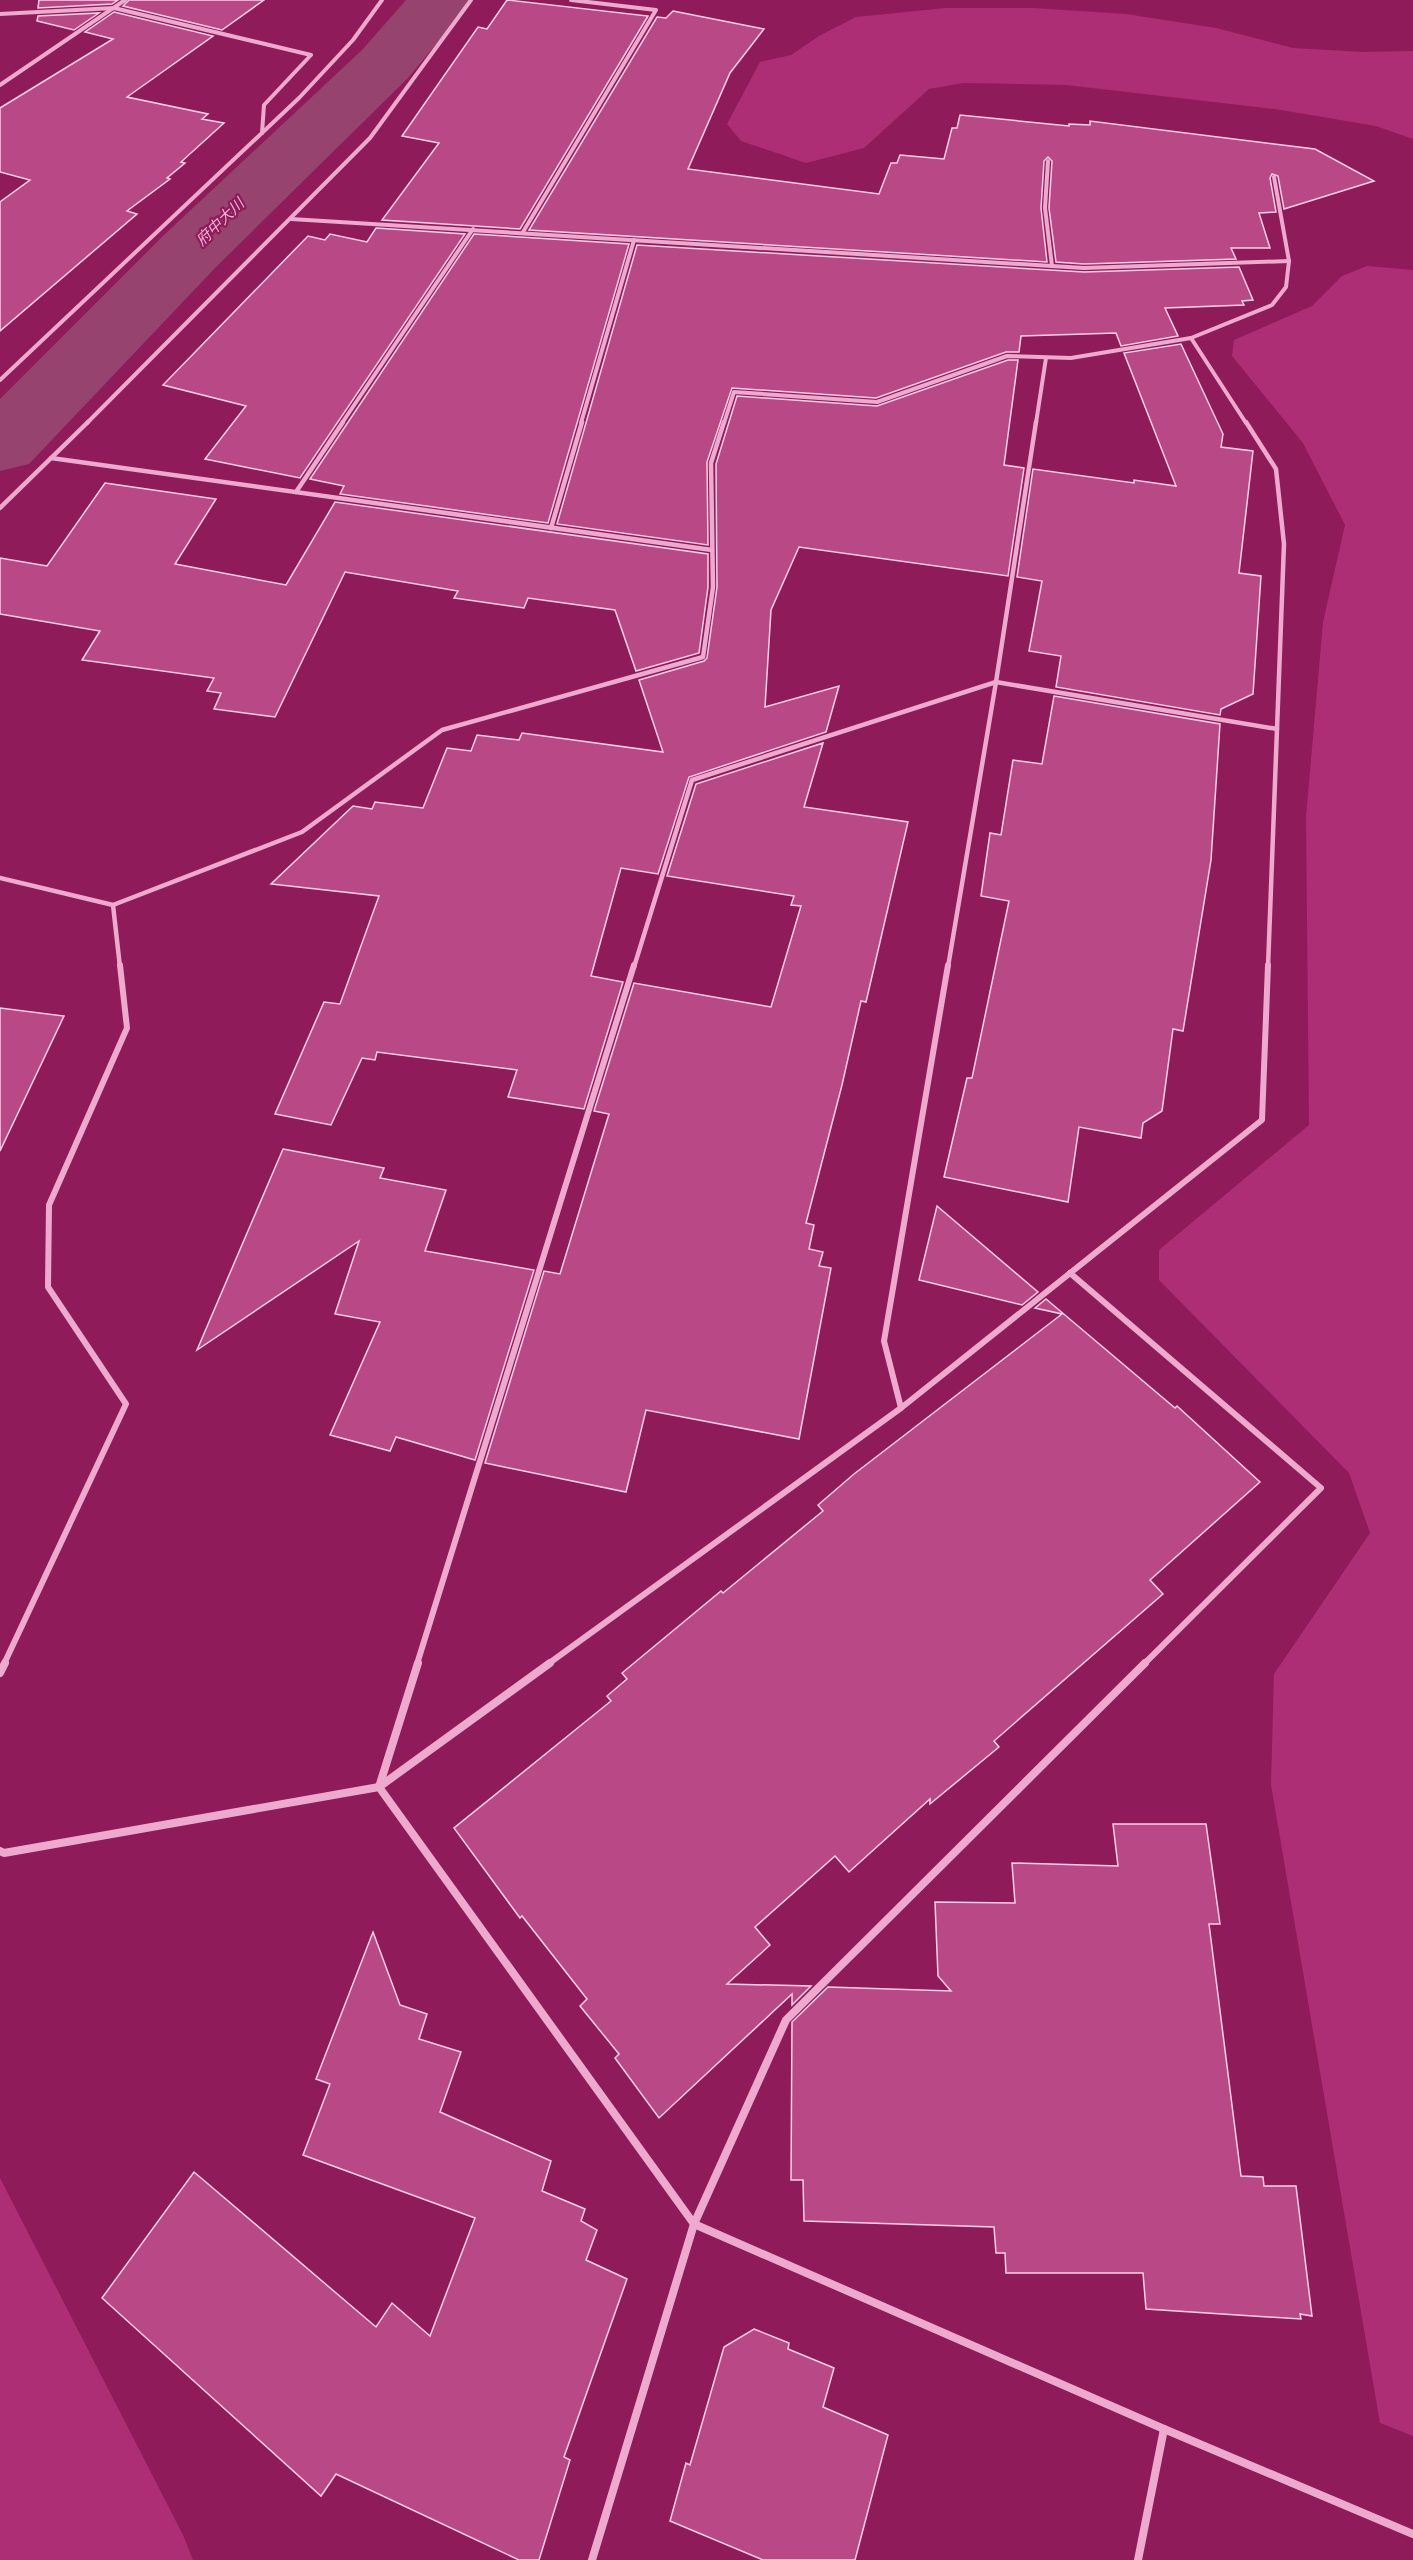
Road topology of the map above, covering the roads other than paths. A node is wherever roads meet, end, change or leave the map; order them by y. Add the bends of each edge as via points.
1 (125, 0) edge
2 (382, 0) edge
3 (471, 0) edge
4 (571, 0) edge
5 (114, 8) junction
6 (0, 14) edge
7 (0, 86) edge
8 (262, 134) junction
9 (1047, 161) dead end
10 (1274, 177) dead end
11 (291, 219) junction
12 (473, 229) junction
13 (524, 232) junction
14 (634, 240) junction
15 (1289, 261) junction
16 (1052, 266) junction
17 (1191, 338) junction
18 (1046, 358) junction
19 (0, 380) edge
20 (51, 458) junction
21 (296, 492) junction
22 (0, 508) edge
23 (551, 528) junction
24 (712, 550) junction
25 (996, 682) junction
26 (1277, 729) junction
27 (0, 878) edge
28 (113, 905) junction
29 (1070, 1273) junction
30 (901, 1408) junction
31 (0, 1673) edge
32 (379, 1787) junction
33 (0, 1851) edge
34 (694, 2224) junction
35 (1164, 2429) junction
36 (1413, 2534) edge
37 (592, 2560) edge
38 (1138, 2560) edge

1 - 5 street
2 - 8 street via 353,40
3 - 11 street via 370,138
4 - 13 street via 656,10
5 - 6 street
5 - 7 street
5 - 8 street via 311,55 264,105
8 - 19 street
9 - 16 street via 1045,208
10 - 15 street
11 - 12 street
11 - 20 street
12 - 13 street
12 - 21 street
13 - 14 street
14 - 16 street
14 - 23 street
15 - 16 street
15 - 17 street via 1286,287 1272,305
17 - 18 street via 1071,358
17 - 26 street via 1276,469 1284,544
18 - 24 street via 1007,356 877,402 734,392 711,463
18 - 25 street
20 - 21 street
20 - 22 street
21 - 23 street
23 - 24 street
24 - 28 street via 713,587 703,657 442,730 302,832
25 - 26 street
25 - 30 street via 884,1341
25 - 32 street via 692,780
26 - 29 street via 1262,1120
27 - 28 street
28 - 31 street via 127,1028 49,1205 48,1287 126,1404
29 - 30 street
29 - 34 street via 1321,1488 786,2020
30 - 32 street
32 - 33 street
32 - 34 street
34 - 35 street
34 - 37 street
35 - 36 street
35 - 38 street

